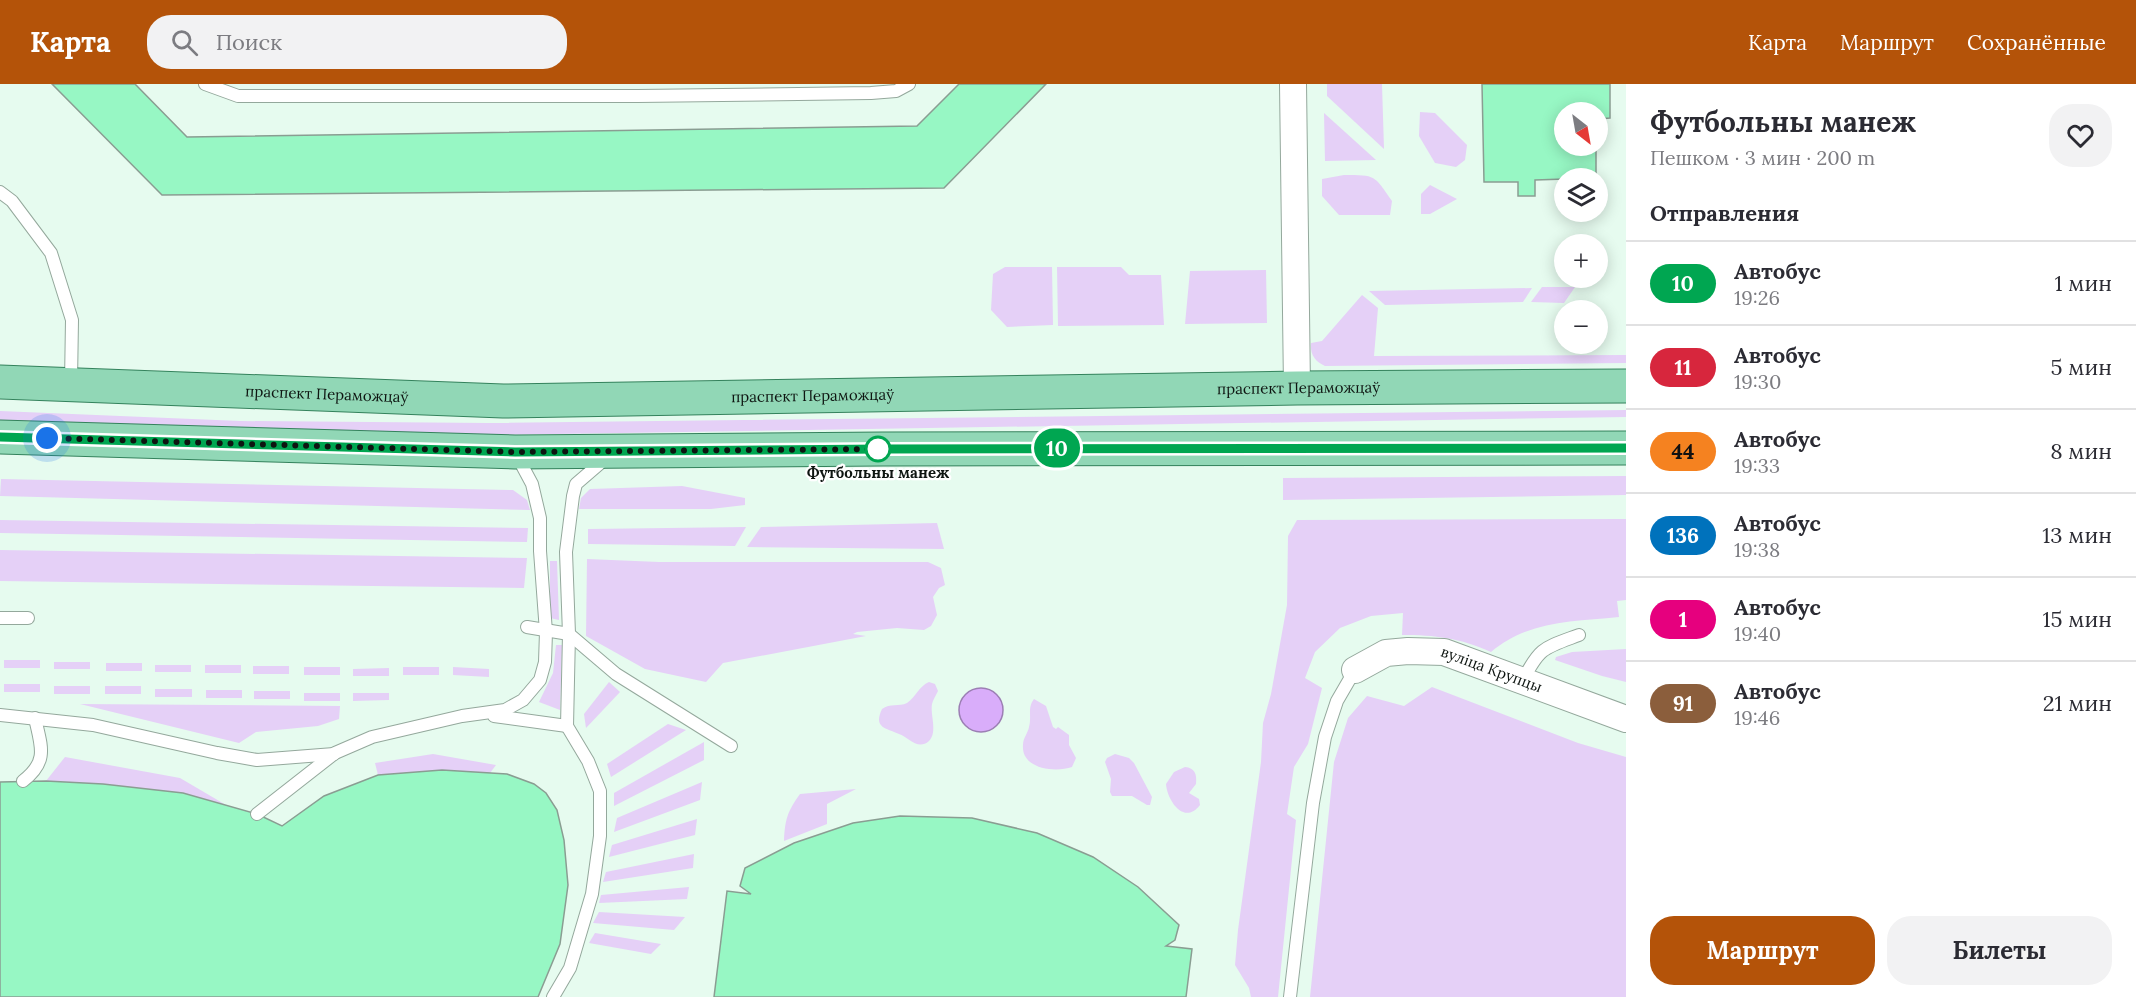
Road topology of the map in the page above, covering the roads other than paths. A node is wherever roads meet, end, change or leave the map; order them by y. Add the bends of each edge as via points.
1 (205, 84) edge
2 (909, 84) edge
3 (1293, 84) edge
4 (638, 90) edge
5 (0, 192) edge
6 (0, 382) edge
7 (71, 386) junction
8 (1626, 386) edge
9 (1297, 388) junction
10 (0, 437) edge
11 (1626, 448) edge
12 (515, 452) junction
13 (612, 452) junction
14 (0, 618) edge
15 (28, 618) dead end
16 (527, 627) dead end
17 (546, 632) junction
18 (569, 634) junction
19 (1579, 635) dead end
20 (1355, 670) joint
21 (1523, 680) junction
22 (483, 714) junction
23 (0, 715) edge
24 (35, 718) junction
25 (1626, 719) edge
26 (567, 726) junction
27 (731, 746) dead end
28 (335, 753) junction
29 (23, 781) dead end
30 (257, 814) dead end
31 (553, 997) edge
32 (1290, 997) edge

1 - 4 lane via 238,96
2 - 4 lane via 896,91 871,93
3 - 9 street
5 - 7 lane via 12,201 51,253 72,320
6 - 7 main road, праспект Пераможцаў
7 - 9 main road, праспект Пераможцаў via 503,401
8 - 9 main road, праспект Пераможцаў
10 - 12 main road
11 - 13 main road
12 - 13 main road
12 - 17 lane via 532,484 540,518
13 - 18 lane via 576,484 573,496 566,552
14 - 15 lane
16 - 17 lane
17 - 18 lane
17 - 22 lane via 540,680 523,700 505,710
18 - 26 lane
18 - 27 lane via 616,674
19 - 21 lane via 1548,646 1535,657
20 - 21 street, вуліца Крупцы via 1386,653 1444,652
20 - 32 lane via 1337,701 1325,737 1313,803
21 - 25 street, вуліца Крупцы
22 - 26 lane
22 - 28 lane via 372,737
23 - 24 lane
24 - 28 lane via 93,725 258,760
24 - 29 lane via 42,753 34,772
26 - 31 lane via 600,791 600,836 592,894 570,968
28 - 30 lane

